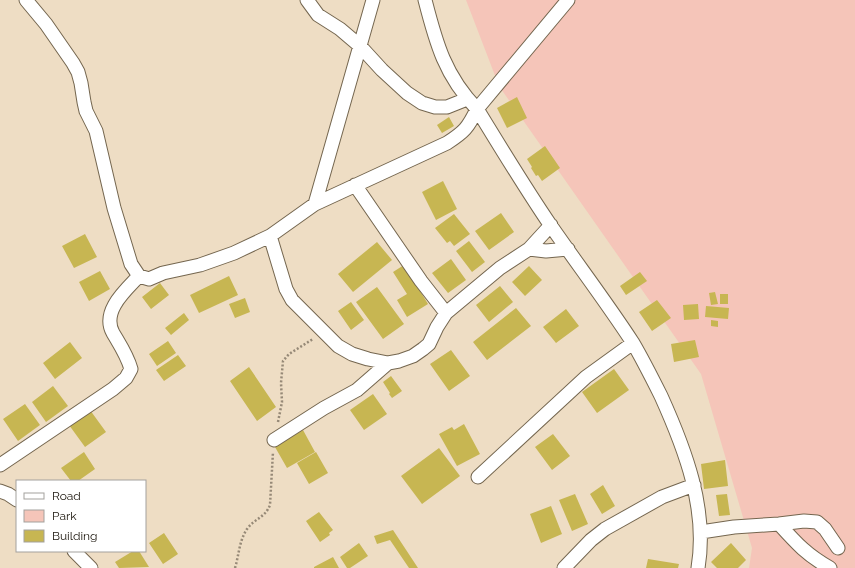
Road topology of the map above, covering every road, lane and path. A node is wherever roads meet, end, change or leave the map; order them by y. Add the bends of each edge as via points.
1 (26, 0) edge
2 (307, 0) edge
3 (373, 0) edge
4 (424, 0) edge
5 (568, 0) edge
6 (360, 46) junction
7 (467, 99) junction
8 (477, 108) junction
9 (355, 185) junction
10 (315, 204) junction
11 (551, 226) junction
12 (270, 236) junction
13 (529, 249) junction
14 (568, 249) junction
15 (139, 276) junction
16 (446, 313) junction
17 (633, 343) junction
18 (388, 363) junction
19 (274, 440) dead end
20 (0, 465) edge
21 (478, 477) dead end
22 (694, 485) junction
23 (0, 491) edge
24 (16, 499) edge
25 (779, 524) junction
26 (701, 532) junction
27 (838, 548) dead end
28 (75, 552) edge
29 (91, 568) edge
30 (564, 568) edge
31 (698, 568) edge
32 (830, 568) edge

1 - 15 street via 46,24 78,72 84,102 96,131 114,208 131,264
2 - 6 street via 318,16 340,29
3 - 6 street
4 - 7 street via 446,68
5 - 8 street
6 - 7 street via 382,70 422,103 435,107 447,106
6 - 10 street
7 - 8 street
8 - 9 street via 463,133 447,143
8 - 11 street
9 - 10 street
9 - 16 street
10 - 12 street
11 - 13 street
11 - 14 street
12 - 15 street via 200,266 164,273 149,279
12 - 18 street via 286,289 297,305 338,346 368,359
13 - 14 street
13 - 16 street via 500,268
14 - 17 street
15 - 20 street via 116,301 110,318 112,330 128,358 131,369 126,378
16 - 18 street via 424,349 413,356
17 - 21 street via 586,378
17 - 22 street via 673,423
18 - 19 street via 358,390
22 - 26 street
22 - 30 street via 662,497 605,528
23 - 24 street
25 - 26 street
25 - 27 street via 817,522
25 - 32 street via 797,545
26 - 31 street
28 - 29 street

